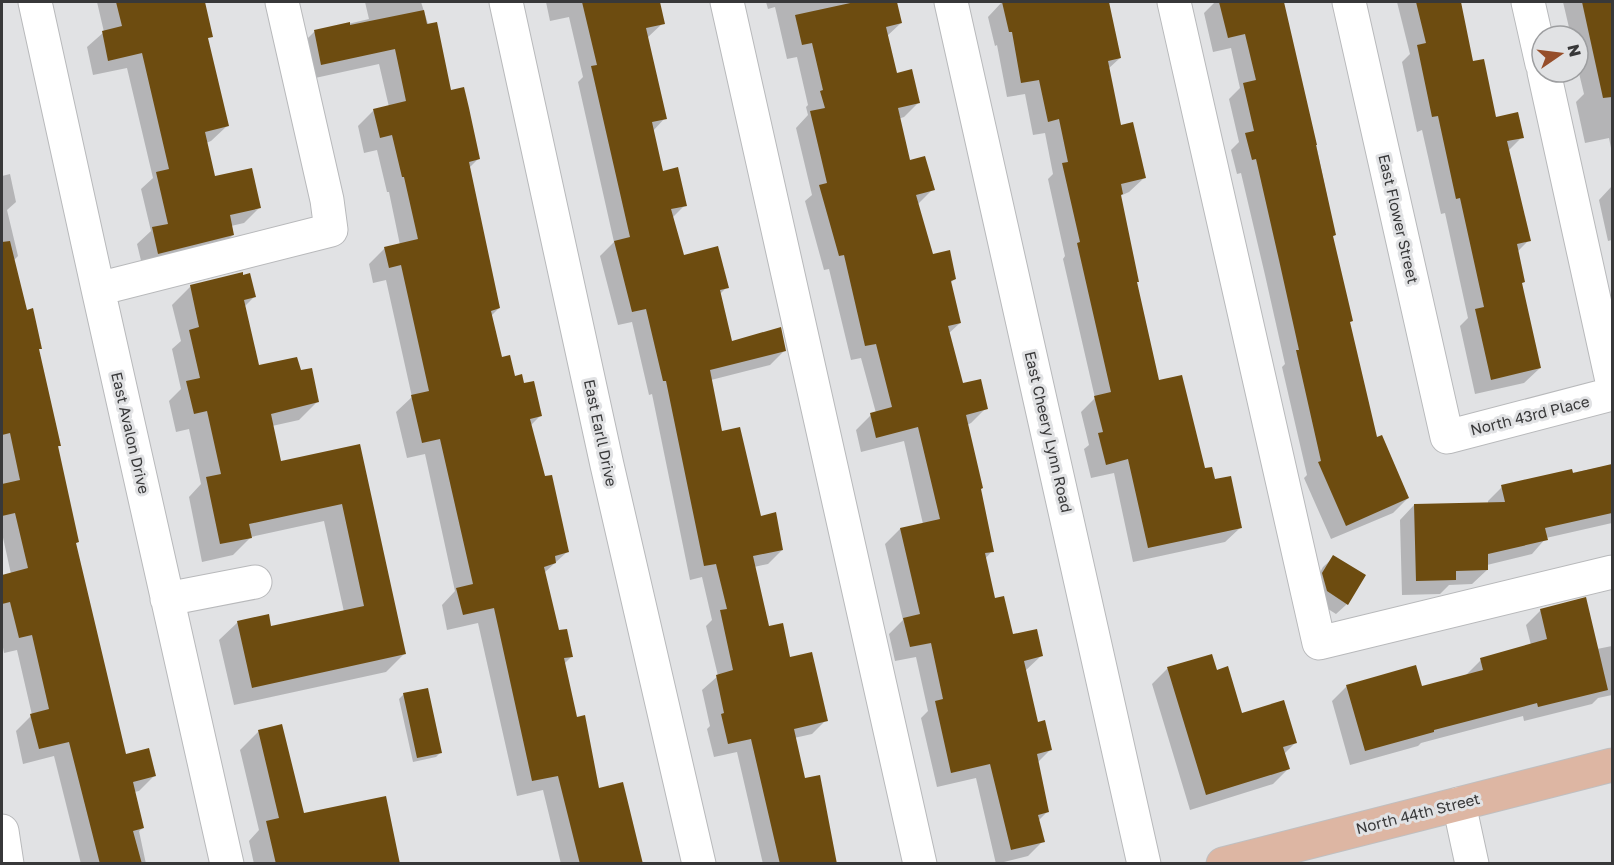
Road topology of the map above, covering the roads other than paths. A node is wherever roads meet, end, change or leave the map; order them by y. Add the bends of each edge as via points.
1 (35, 2) edge
2 (282, 2) edge
3 (506, 2) edge
4 (727, 2) edge
5 (951, 2) edge
6 (1174, 2) edge
7 (1349, 2) edge
8 (1528, 2) edge
9 (1533, 24) edge
10 (1547, 84) edge
11 (98, 289) junction
12 (1612, 381) edge
13 (1612, 394) edge
14 (1447, 437) joint
15 (1612, 572) edge
16 (255, 582) dead end
17 (168, 599) junction
18 (1612, 765) edge
19 (1459, 804) junction
20 (2, 831) edge
21 (7, 864) edge
22 (227, 864) edge
23 (699, 864) edge
24 (920, 864) edge
25 (1144, 864) edge
26 (1223, 864) edge
27 (1472, 864) edge

1 - 11 street, East Avalon Drive
2 - 11 street via 331,230
3 - 23 street, East Earll Drive via 609,476
4 - 24 street
5 - 25 street, East Cheery Lynn Road
6 - 15 street via 1319,643
7 - 14 street, East Flower Street
8 - 9 street
10 - 12 street
11 - 17 street, East Avalon Drive
13 - 14 street, North 43rd Place
16 - 17 street
17 - 22 street, East Avalon Drive
18 - 19 main road, North 44th Street
19 - 26 main road, North 44th Street
19 - 27 street
20 - 21 street

